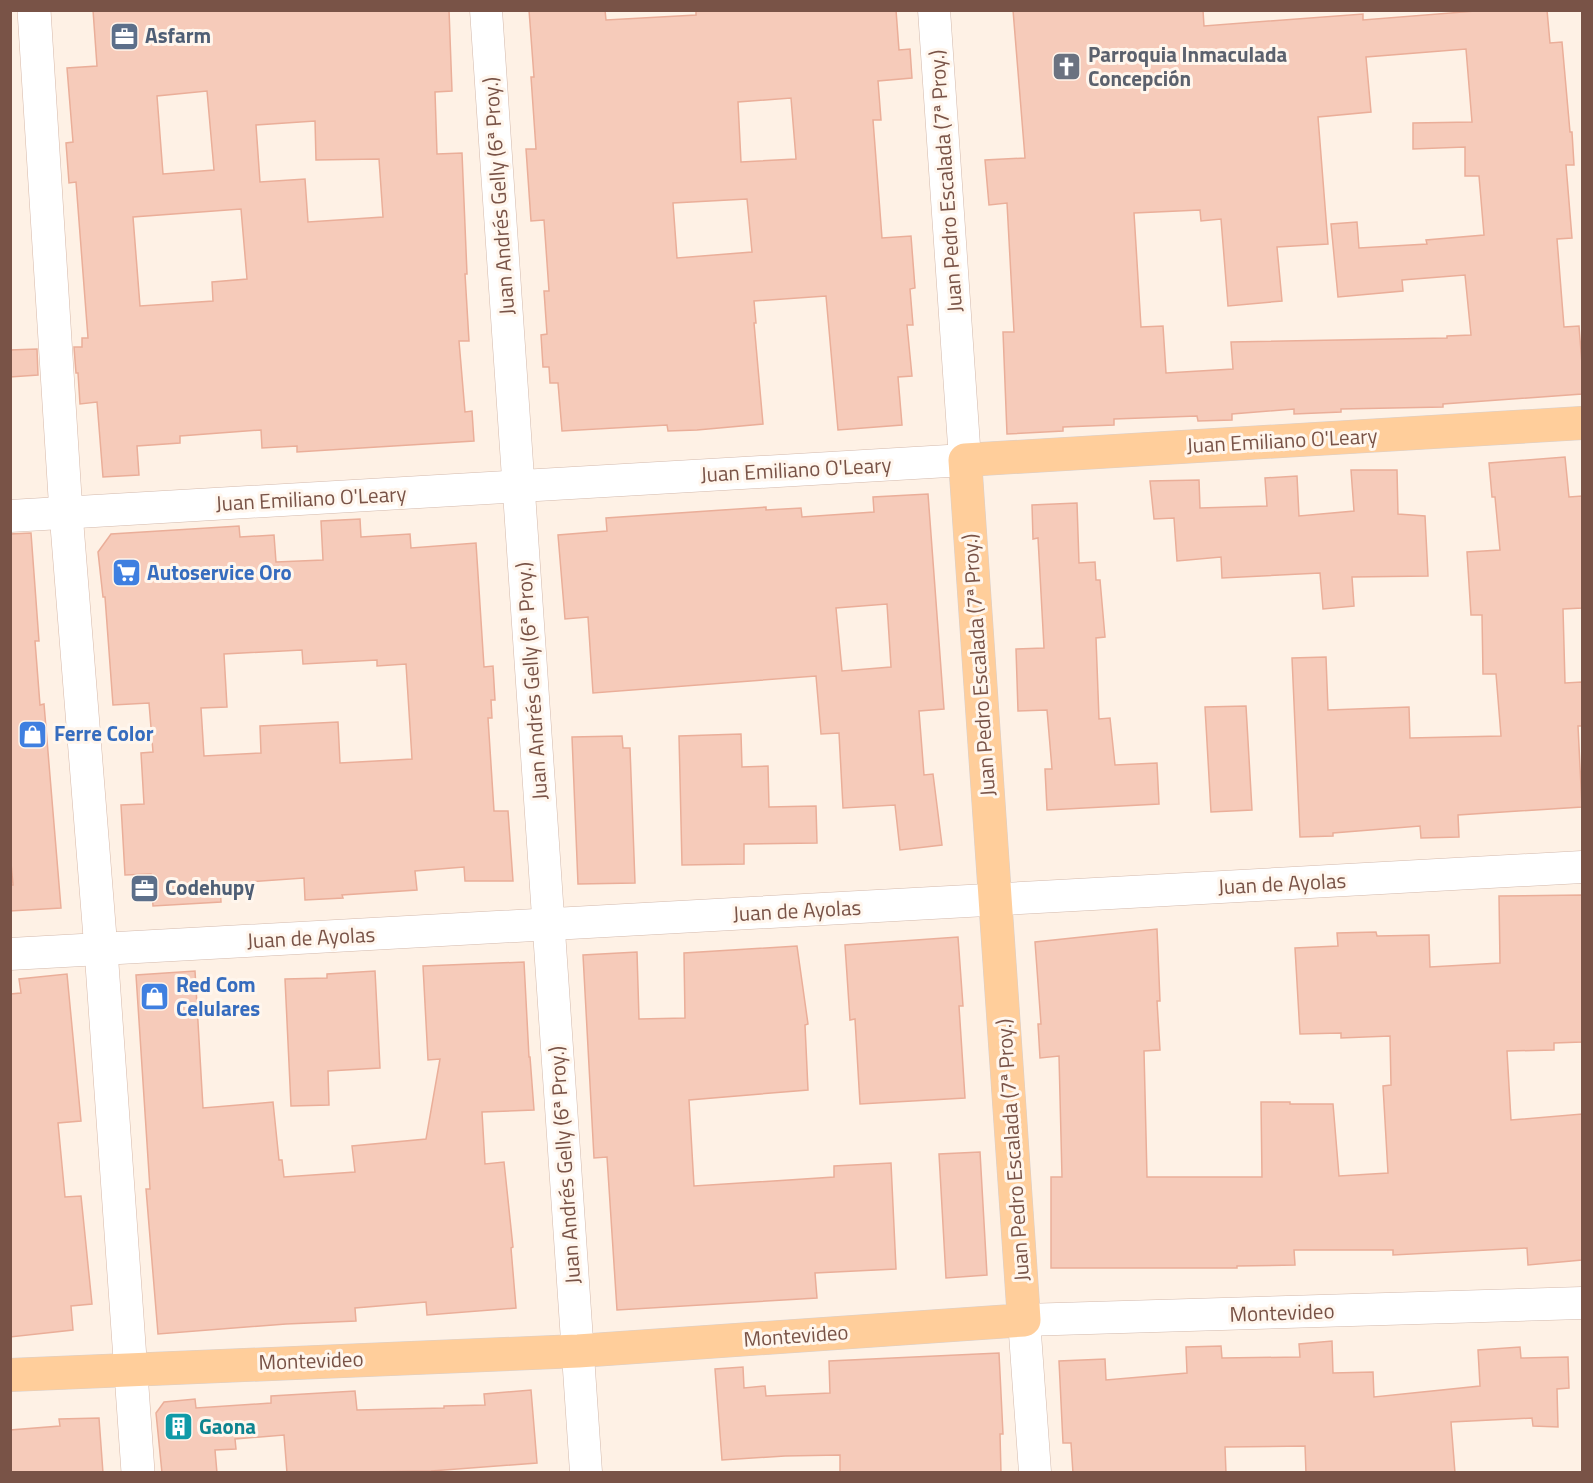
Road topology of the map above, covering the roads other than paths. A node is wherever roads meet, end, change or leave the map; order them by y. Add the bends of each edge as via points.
1 (34, 10) edge
2 (486, 10) edge
3 (934, 10) edge
4 (1582, 423) edge
5 (965, 460) junction
6 (519, 486) junction
7 (66, 513) junction
8 (10, 516) edge
9 (1582, 867) edge
10 (996, 900) junction
11 (549, 925) junction
12 (101, 950) junction
13 (10, 954) edge
14 (1582, 1304) edge
15 (1024, 1320) junction
16 (578, 1351) junction
17 (130, 1369) junction
18 (10, 1375) edge
19 (138, 1473) edge
20 (586, 1473) edge
21 (1035, 1473) edge

1 - 7 main road
2 - 6 street, Juan Andrés Gelly (6ª Proy.)
3 - 5 street, Juan Pedro Escalada (7ª Proy.)
4 - 5 main road, Juan Emiliano O'Leary
5 - 6 street, Juan Emiliano O'Leary
5 - 10 main road, Juan Pedro Escalada (7ª Proy.)
6 - 7 street, Juan Emiliano O'Leary
6 - 11 street, Juan Andrés Gelly (6ª Proy.)
7 - 8 street, Juan Emiliano O'Leary
7 - 12 main road
9 - 10 street, Juan de Ayolas
10 - 11 street, Juan de Ayolas
10 - 15 main road, Juan Pedro Escalada (7ª Proy.)
11 - 12 street, Juan de Ayolas
11 - 16 street, Juan Andrés Gelly (6ª Proy.)
12 - 13 street, Juan de Ayolas
12 - 17 main road
14 - 15 street, Montevideo
15 - 16 main road, Montevideo
15 - 21 street
16 - 17 main road, Montevideo
16 - 20 street, Juan Andrés Gelly (6ª Proy.)
17 - 18 main road, Montevideo
17 - 19 main road

